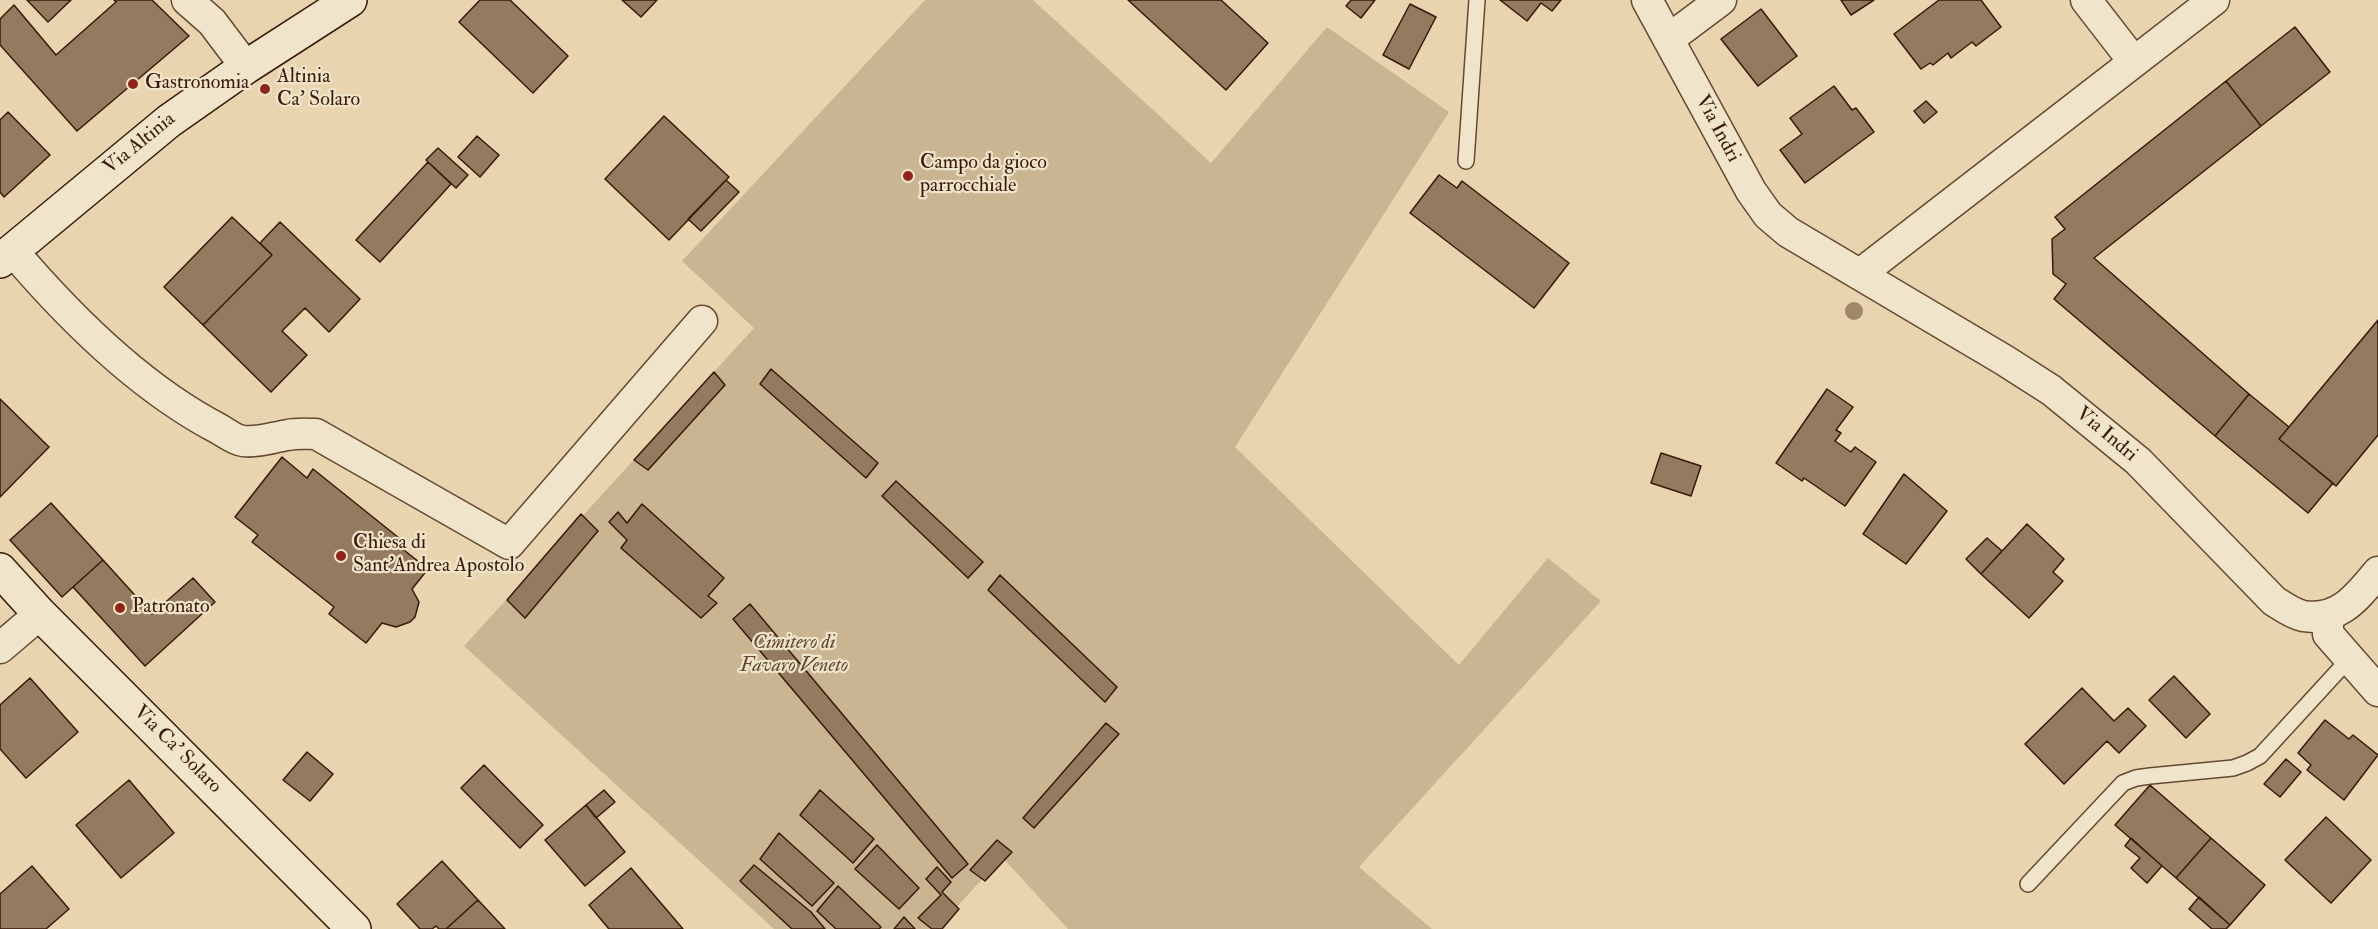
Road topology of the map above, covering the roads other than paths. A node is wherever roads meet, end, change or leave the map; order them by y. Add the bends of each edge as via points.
1 (187, 0) edge
2 (350, 0) edge
3 (1477, 0) edge
4 (1647, 0) edge
5 (1721, 0) edge
6 (2086, 0) edge
7 (2214, 0) edge
8 (1669, 39) junction
9 (2134, 62) junction
10 (246, 67) junction
11 (1466, 162) dead end
12 (6, 256) edge
13 (1860, 274) junction
14 (702, 321) dead end
15 (0, 570) edge
16 (2378, 572) edge
17 (40, 614) junction
18 (2328, 616) junction
19 (0, 648) edge
20 (2349, 659) junction
21 (2378, 691) edge
22 (2028, 884) dead end
23 (354, 929) edge

1 - 10 street via 212,22
2 - 10 street, Via Altinia
3 - 11 lane
4 - 8 street, Via Indri
5 - 8 street
6 - 9 street
7 - 9 street
8 - 13 street, Via Indri via 1751,191 1768,215 1788,232
9 - 13 street
10 - 12 street, Via Altinia via 169,121
12 - 14 street via 44,286 146,382 195,417 242,441 316,434 509,544
13 - 18 street, Via Indri via 2051,390 2096,425 2138,461 2274,601 2301,616
15 - 17 street, Via Ca' Solaro
16 - 18 street via 2351,603
17 - 19 street
17 - 23 street, Via Ca' Solaro
18 - 20 street via 2328,634
20 - 21 street
20 - 22 lane via 2260,756 2233,768 2150,776 2123,783

